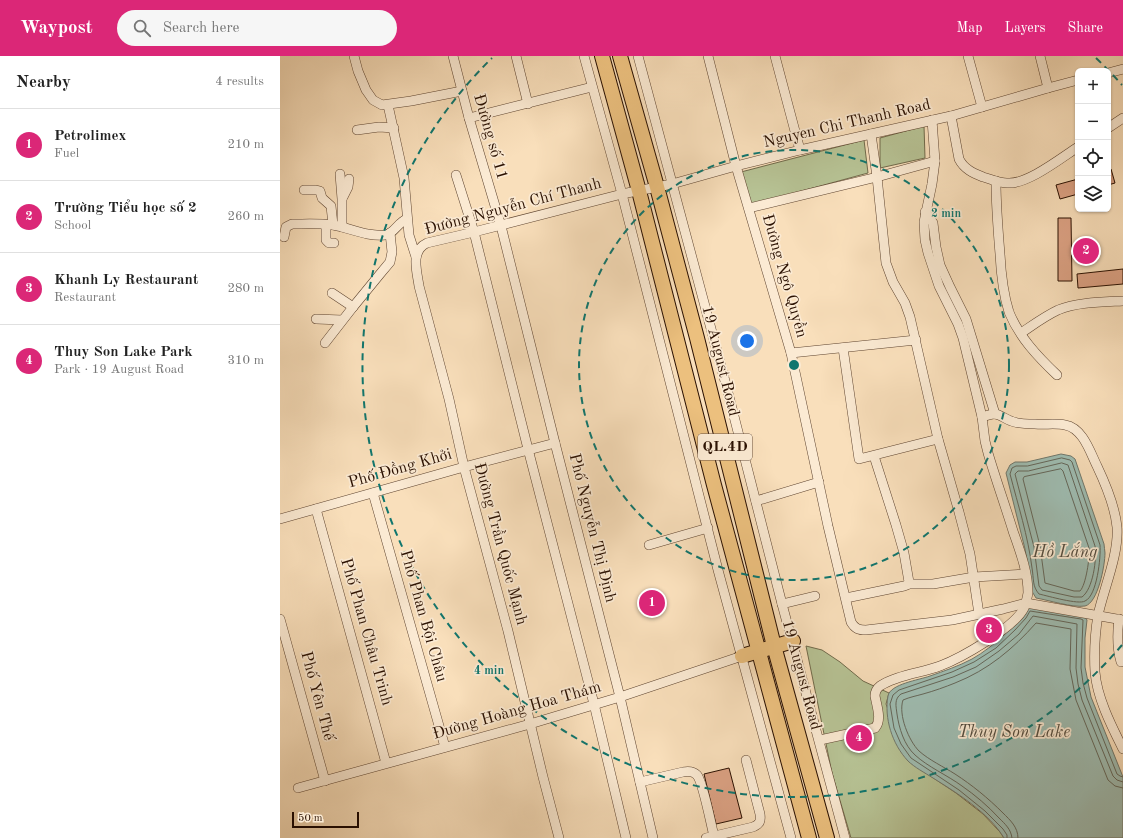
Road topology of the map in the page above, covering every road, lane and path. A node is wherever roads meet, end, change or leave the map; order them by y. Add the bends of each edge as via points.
1 (354, 56) edge
2 (453, 56) edge
3 (516, 56) edge
4 (584, 56) edge
5 (602, 56) edge
6 (620, 56) edge
7 (638, 56) edge
8 (708, 56) edge
9 (775, 56) edge
10 (968, 56) edge
11 (1040, 56) edge
12 (1123, 69) edge
13 (1111, 72) edge
14 (1075, 81) edge
15 (592, 87) junction
16 (1048, 88) junction
17 (462, 91) junction
18 (528, 104) junction
19 (388, 105) junction
20 (982, 107) junction
21 (951, 116) junction
22 (469, 118) junction
23 (1123, 118) edge
24 (932, 120) junction
25 (1111, 126) edge
26 (394, 128) junction
27 (357, 130) dead end
28 (871, 134) junction
29 (1075, 149) edge
30 (800, 150) junction
31 (935, 161) junction
32 (736, 166) junction
33 (340, 174) dead end
34 (456, 174) dead end
35 (877, 177) junction
36 (349, 179) dead end
37 (996, 181) junction
38 (672, 184) junction
39 (657, 187) junction
40 (304, 190) dead end
41 (639, 191) junction
42 (622, 194) junction
43 (342, 199) junction
44 (749, 208) junction
45 (925, 212) junction
46 (407, 219) junction
47 (334, 226) junction
48 (501, 226) junction
49 (474, 232) junction
50 (390, 233) junction
51 (284, 237) dead end
52 (334, 243) dead end
53 (416, 257) junction
54 (332, 293) dead end
55 (1123, 301) edge
56 (353, 307) junction
57 (316, 319) dead end
58 (342, 320) junction
59 (1021, 333) junction
60 (916, 340) junction
61 (325, 344) dead end
62 (843, 348) junction
63 (791, 353) junction
64 (1057, 375) dead end
65 (995, 414) junction
66 (982, 417) junction
67 (938, 438) junction
68 (555, 442) junction
69 (528, 449) junction
70 (874, 456) junction
71 (464, 467) junction
72 (819, 482) junction
73 (373, 493) junction
74 (756, 501) junction
75 (316, 509) junction
76 (280, 519) edge
77 (708, 528) junction
78 (649, 545) dead end
79 (1025, 574) junction
80 (974, 577) junction
81 (908, 584) junction
82 (815, 596) dead end
83 (846, 598) junction
84 (1026, 602) junction
85 (782, 604) junction
86 (980, 614) junction
87 (1098, 616) junction
88 (280, 619) edge
89 (1121, 620) edge
90 (793, 641) junction
91 (774, 646) junction
92 (759, 650) junction
93 (742, 656) junction
94 (1121, 662) dead end
95 (620, 697) junction
96 (594, 704) junction
97 (530, 724) junction
98 (820, 740) junction
99 (445, 747) junction
100 (1123, 749) edge
101 (746, 760) dead end
102 (386, 764) junction
103 (325, 781) junction
104 (640, 782) junction
105 (298, 788) dead end
106 (710, 837) edge
107 (559, 838) edge
108 (626, 838) edge
109 (653, 838) edge
110 (791, 838) edge
111 (809, 838) edge
112 (827, 838) edge
113 (845, 838) edge

1 - 19 street via 366,90 377,103
2 - 17 street, Đường số 11
3 - 18 street
4 - 15 street
5 - 41 highway, QL.4D
6 - 39 highway, 19 August Road / QL.4D
7 - 38 street, 19 August Road
8 - 32 street, Đường Ngô Quyền
9 - 30 street
10 - 20 street
11 - 16 street
12 - 13 street
14 - 16 street, Nguyen Chi Thanh Road
15 - 18 street
15 - 42 street
16 - 20 street, Nguyen Chi Thanh Road
17 - 19 street
17 - 22 street, Đường số 11
18 - 22 street
19 - 26 street, Đường Trần Quốc Mạnh
20 - 21 street, Nguyen Chi Thanh Road
21 - 24 street, Nguyen Chi Thanh Road
21 - 37 street via 962,164 966,169
22 - 48 street, Đường số 11
23 - 25 street
24 - 28 street, Nguyen Chi Thanh Road
24 - 31 street
26 - 27 street
26 - 46 street, Đường Trần Quốc Mạnh via 404,178
28 - 30 street, Nguyen Chi Thanh Road
28 - 35 street
29 - 37 street via 1020,181
30 - 32 street, Nguyen Chi Thanh Road
31 - 35 street
31 - 45 street
32 - 38 street, Nguyen Chi Thanh Road
32 - 44 street, Đường Ngô Quyền
33 - 43 street
34 - 49 street
35 - 44 street
35 - 60 street via 886,263 905,303
36 - 43 street
37 - 59 street via 1003,289 1010,313
38 - 39 street, Nguyen Chi Thanh Road
38 - 74 street, 19 August Road
39 - 41 street, Nguyen Chi Thanh Road
39 - 91 highway, 19 August Road / QL.4D
40 - 47 street via 320,191 322,198 331,206
41 - 42 street, Nguyen Chi Thanh Road
41 - 92 highway, QL.4D
42 - 48 street, Đường Nguyễn Chí Thanh
42 - 77 street
43 - 47 street
44 - 63 street, Đường Ngô Quyền
45 - 65 street via 933,223 940,265 966,320
45 - 66 street via 924,231 928,253 939,286 963,338
46 - 50 street via 401,221
46 - 53 street, Đường Trần Quốc Mạnh
47 - 50 street via 365,233
47 - 51 street via 292,224 286,227
47 - 52 street via 326,240
48 - 49 street, Đường Nguyễn Chí Thanh
48 - 68 street, Phố Nguyễn Thị Định
49 - 53 street, Đường Nguyễn Chí Thanh via 427,243 418,250
49 - 69 street
50 - 56 street via 390,262
53 - 71 street, Đường Trần Quốc Mạnh via 419,286
54 - 56 street
55 - 59 street via 1080,305 1060,310
56 - 58 street
57 - 58 street
58 - 61 street
59 - 64 street via 1037,355
60 - 62 street
60 - 67 street
62 - 63 street
62 - 70 street via 859,459
63 - 72 street, Đường Ngô Quyền
65 - 66 street
65 - 87 street via 1017,422 1066,425 1078,431 1083,437 1109,494 1117,526 1117,542
66 - 79 street via 988,453
67 - 70 street
67 - 80 street
68 - 69 street, Phố Đồng Khởi
68 - 95 street, Phố Nguyễn Thị Định
69 - 71 street, Phố Đồng Khởi
69 - 96 street
70 - 81 street via 904,553 910,580
71 - 73 street, Phố Đồng Khởi
71 - 97 street, Đường Trần Quốc Mạnh
72 - 74 street
72 - 83 street, Đường Ngô Quyền
73 - 75 street, Phố Đồng Khởi
73 - 99 street, Phố Phan Bội Châu
74 - 85 street, 19 August Road
75 - 76 street, Phố Đồng Khởi
75 - 102 street, Phố Phan Châu Trinh
77 - 78 street
77 - 93 street
79 - 80 street
79 - 84 street via 1028,593
80 - 81 street via 933,584
80 - 86 street
81 - 83 street
82 - 85 street
83 - 86 street, Đường Ngô Quyền via 851,622 856,628 866,630 952,620
84 - 86 street
84 - 87 street
84 - 98 street via 1020,614 1010,623 967,653 945,664 893,680 878,688 875,696 879,720 875,728
85 - 90 street, 19 August Road
87 - 89 street
87 - 100 street via 1095,674 1108,718
88 - 103 street, Phố Yên Thế
89 - 94 street via 1117,641
90 - 91 highway
90 - 98 street, 19 August Road
91 - 92 highway
91 - 112 highway, 19 August Road / QL.4D
92 - 93 highway
92 - 111 highway, QL.4D
93 - 95 street, Đường Hoàng Hoa Thám
93 - 110 street
95 - 96 street, Đường Hoàng Hoa Thám
95 - 104 street, Phố Nguyễn Thị Định
96 - 97 street, Đường Hoàng Hoa Thám
96 - 108 street
97 - 99 street, Đường Hoàng Hoa Thám
97 - 107 street, Đường Trần Quốc Mạnh
98 - 113 street, 19 August Road
99 - 102 street, Đường Hoàng Hoa Thám
101 - 106 street via 760,821 757,826
102 - 103 street, Đường Hoàng Hoa Thám
103 - 105 street, Đường Hoàng Hoa Thám
104 - 106 street via 693,772 700,780
104 - 109 street, Phố Nguyễn Thị Định

